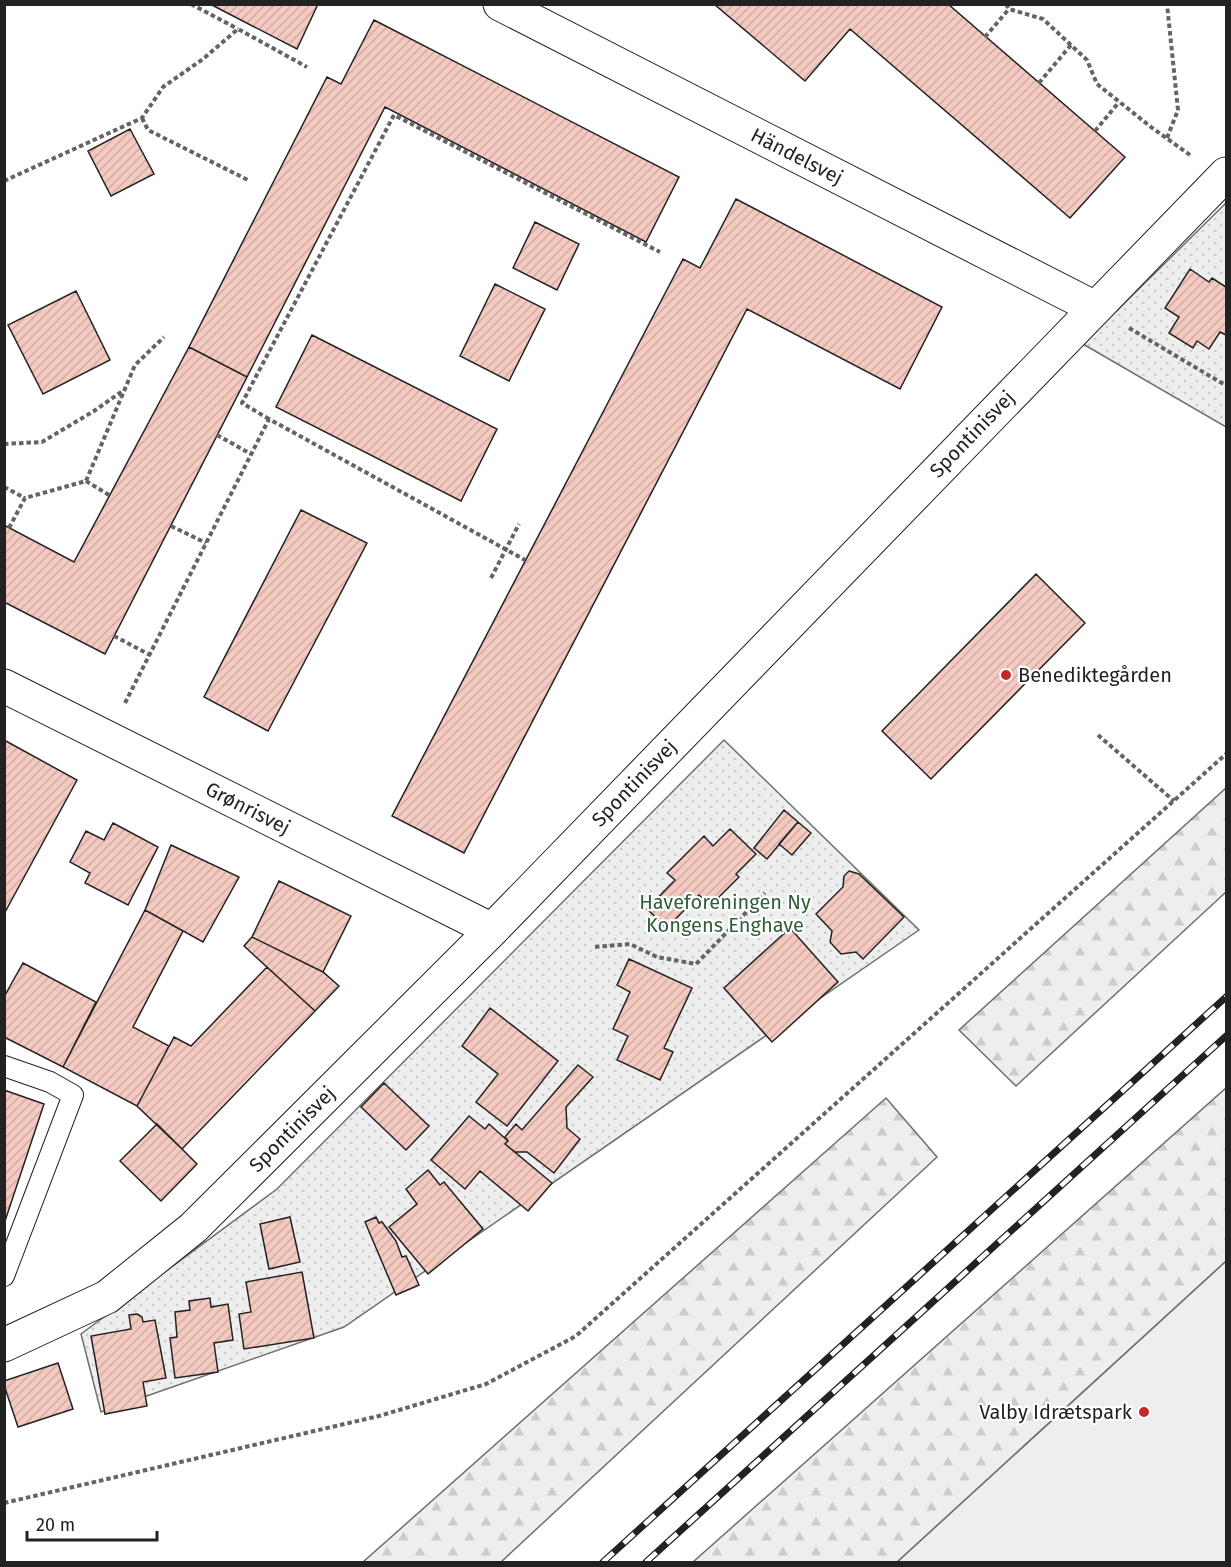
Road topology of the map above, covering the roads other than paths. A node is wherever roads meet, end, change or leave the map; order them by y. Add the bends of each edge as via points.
1 (500, 4) edge
2 (1222, 179) edge
3 (1095, 308) junction
4 (4, 686) edge
5 (492, 930) junction
6 (4, 1066) edge
7 (4, 1276) edge
8 (4, 1345) edge

1 - 3 street, Händelsvej
2 - 3 street, Spontinisvej
3 - 5 street, Spontinisvej
4 - 5 street, Grønrisvej
5 - 8 street, Spontinisvej via 192,1228 107,1297
6 - 7 lane via 50,1082 73,1095

